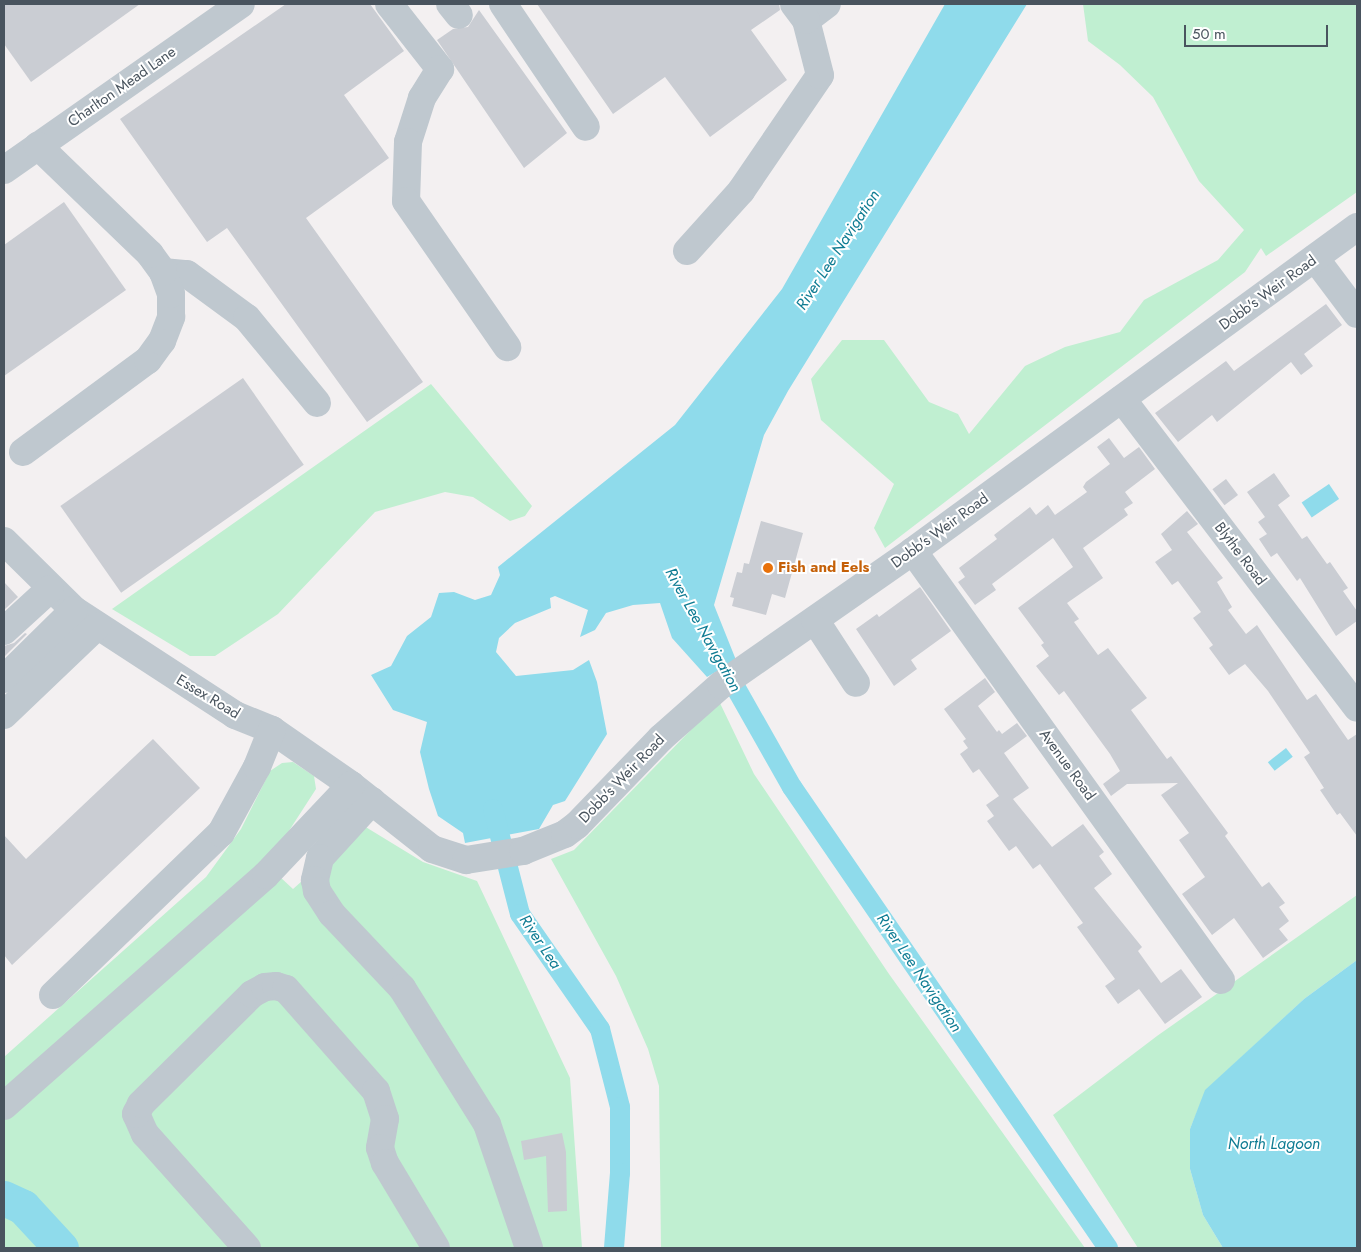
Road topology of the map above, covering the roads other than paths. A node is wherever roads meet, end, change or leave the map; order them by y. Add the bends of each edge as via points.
1 (240, 4) edge
2 (389, 4) edge
3 (503, 4) edge
4 (827, 4) edge
5 (800, 12) edge
6 (586, 127) dead end
7 (38, 146) junction
8 (7, 162) edge
9 (1357, 227) edge
10 (687, 251) dead end
11 (1315, 258) junction
12 (163, 272) junction
13 (1357, 314) edge
14 (507, 347) dead end
15 (1122, 399) junction
16 (317, 403) dead end
17 (23, 452) dead end
18 (4, 541) edge
19 (914, 551) junction
20 (50, 589) junction
21 (74, 610) junction
22 (815, 620) junction
23 (97, 626) junction
24 (4, 631) edge
25 (4, 679) edge
26 (856, 683) dead end
27 (1357, 708) edge
28 (4, 715) edge
29 (272, 730) junction
30 (361, 793) junction
31 (421, 843) joint
32 (1221, 980) dead end
33 (53, 995) dead end
34 (4, 1106) edge
35 (247, 1248) edge
36 (436, 1248) edge
37 (529, 1248) edge

1 - 7 street, Charlton Mead Lane
2 - 14 street via 440,69 422,98 408,142 406,201
3 - 6 street
4 - 5 street
5 - 10 street via 820,75 741,191
7 - 8 street, Charlton Mead Lane
7 - 12 street via 150,254
9 - 11 street, Dobb's Weir Road
11 - 13 street
11 - 15 street, Dobb's Weir Road
12 - 16 street via 187,274 247,318
12 - 17 street via 171,294 171,317 162,342 148,360
15 - 19 street, Dobb's Weir Road
15 - 27 street, Blythe Road
18 - 20 street, Essex Road
19 - 22 street, Dobb's Weir Road
19 - 32 street, Avenue Road
20 - 21 street, Essex Road
20 - 24 street
21 - 23 street, Essex Road
21 - 25 street
22 - 26 street
22 - 31 street, Dobb's Weir Road via 716,689 661,738 577,825 546,843 523,851 466,860 442,854
23 - 28 street
23 - 29 street, Essex Road via 235,715
29 - 30 street, Essex Road
29 - 33 street via 257,766 221,833
30 - 31 street, Essex Road
30 - 34 street
30 - 37 street via 320,858 315,880 317,891 332,914 402,988 487,1124
35 - 36 street via 145,1134 136,1114 141,1104 252,994 265,987 276,986 286,990 376,1092 385,1119 380,1148 385,1163

